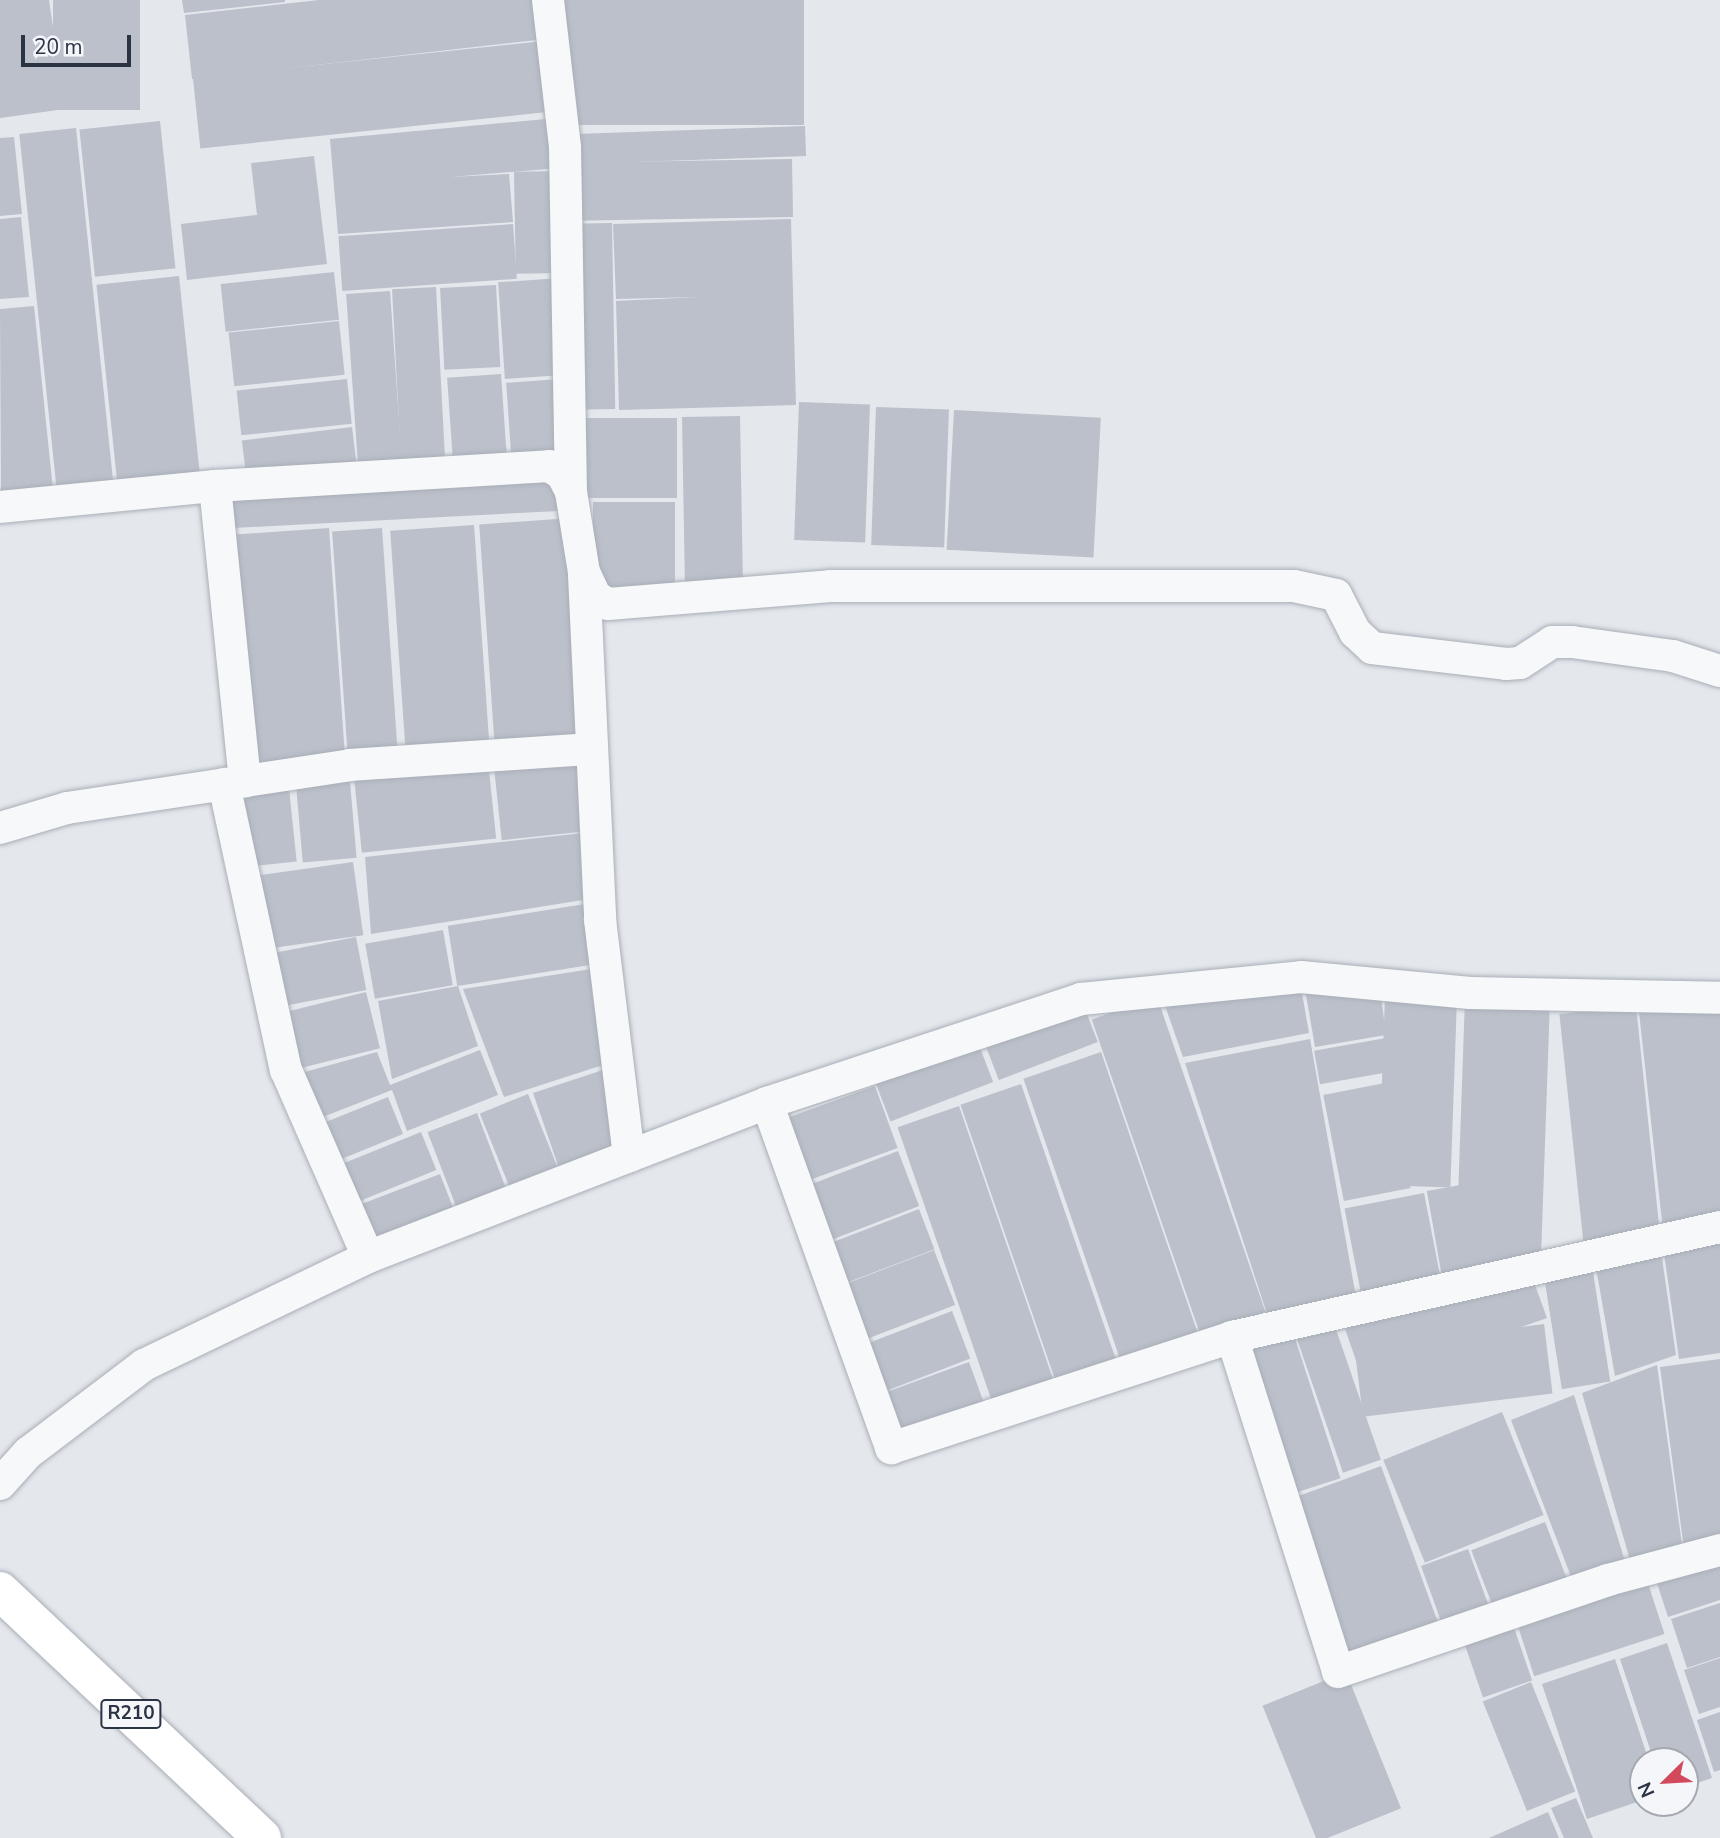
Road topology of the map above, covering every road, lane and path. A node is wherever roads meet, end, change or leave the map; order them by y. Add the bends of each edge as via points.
1 (548, 0) edge
2 (215, 486) junction
3 (571, 492) junction
4 (0, 508) edge
5 (584, 572) junction
6 (1720, 671) edge
7 (591, 749) junction
8 (235, 783) junction
9 (0, 828) edge
10 (1720, 998) edge
11 (767, 1103) junction
12 (629, 1156) junction
13 (1720, 1227) edge
14 (368, 1257) junction
15 (1232, 1337) junction
16 (0, 1485) edge
17 (1720, 1550) edge
18 (0, 1591) edge
19 (262, 1838) edge

1 - 3 street via 565,148
2 - 3 street via 533,464 555,467
2 - 4 street
2 - 8 street
3 - 5 street
5 - 6 street via 595,596 608,604 830,586 1294,586 1336,595 1354,632 1372,648 1506,664 1520,663 1552,642 1572,642 1673,656
5 - 7 street
7 - 8 street via 350,765
7 - 12 street via 600,920
8 - 9 street via 66,808
8 - 14 street via 286,1070
10 - 11 street via 1470,993 1301,977 1081,999
11 - 12 street
11 - 15 street via 891,1448
12 - 14 street
13 - 15 street
14 - 16 street via 144,1365 28,1453
15 - 17 street via 1338,1672 1608,1580
18 - 19 main road, R210

